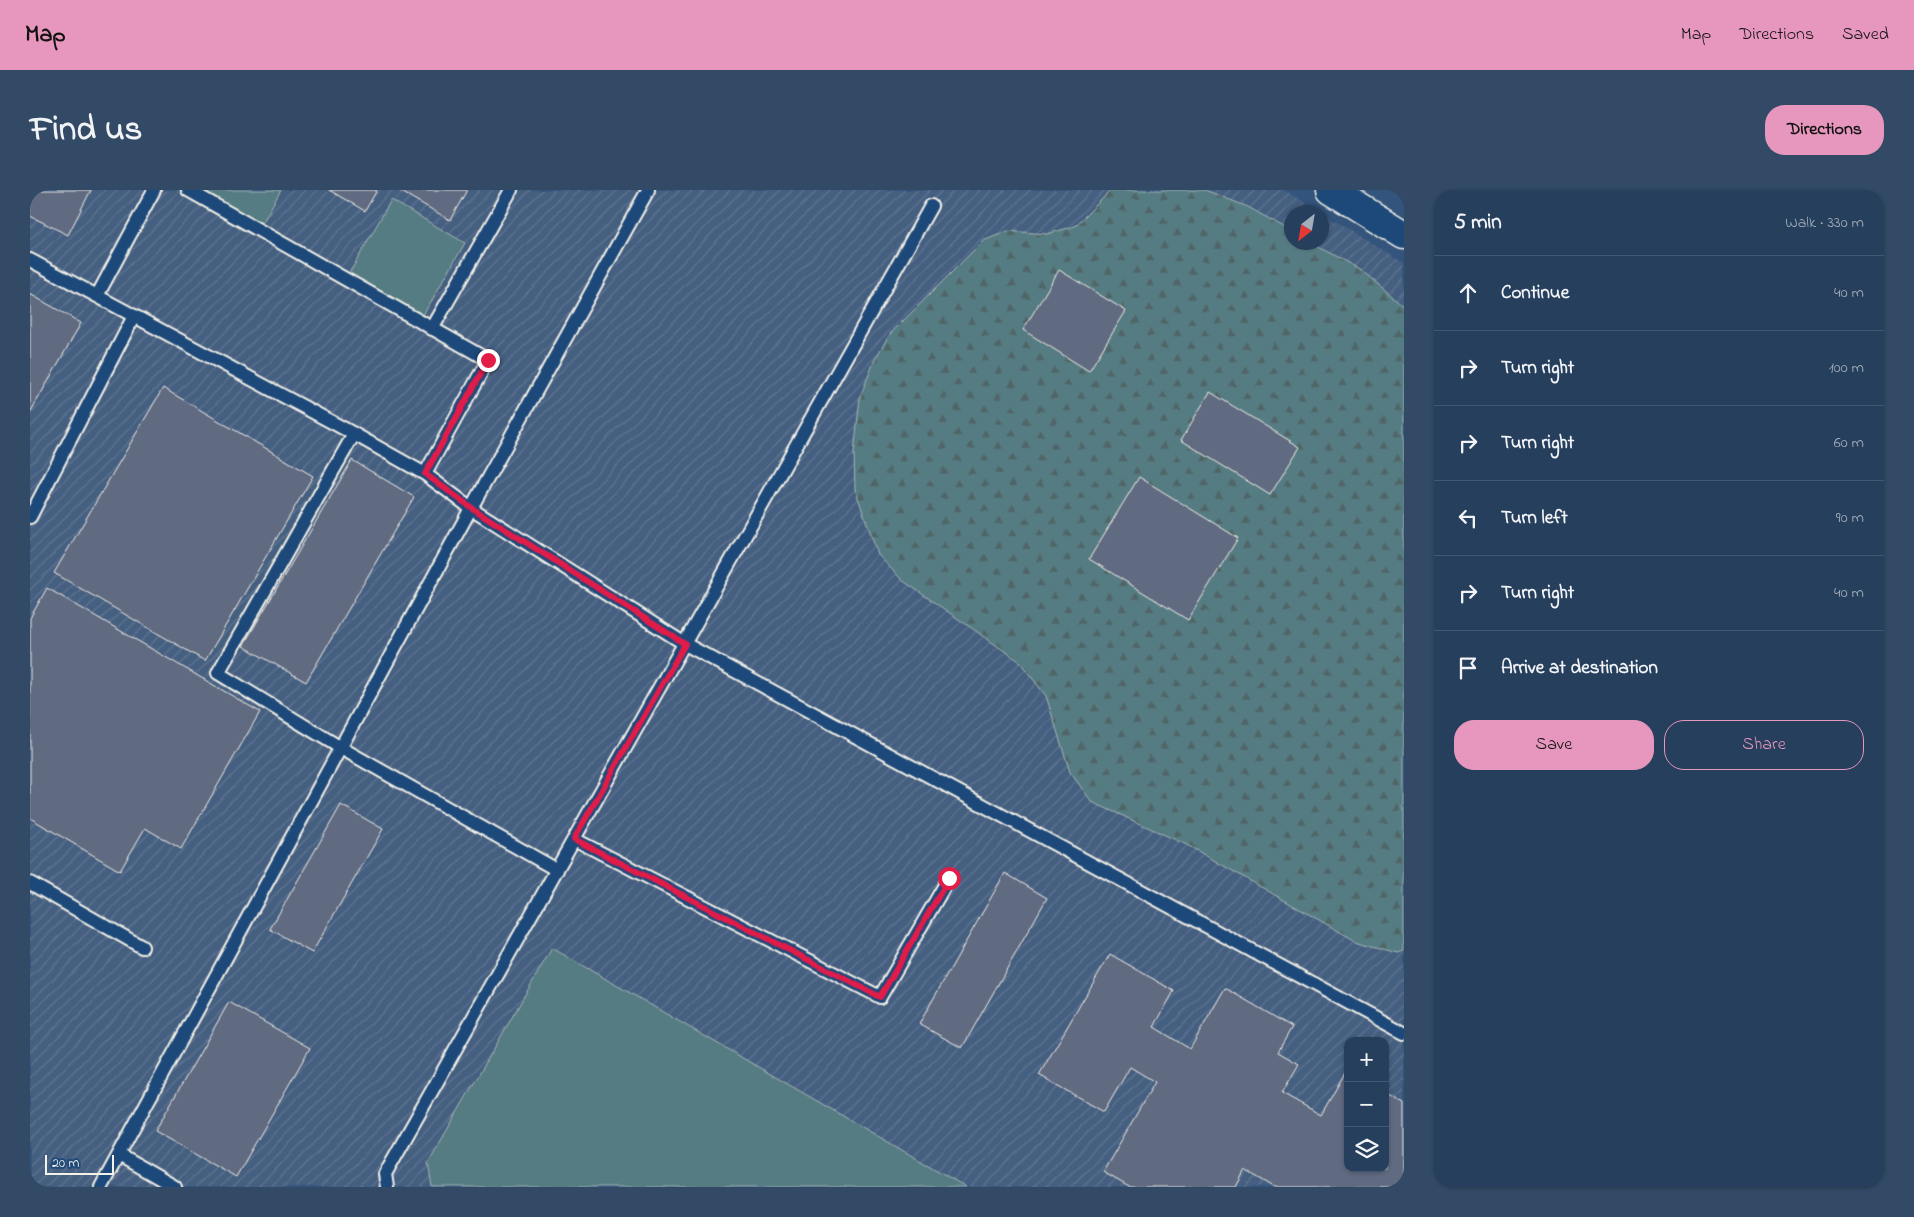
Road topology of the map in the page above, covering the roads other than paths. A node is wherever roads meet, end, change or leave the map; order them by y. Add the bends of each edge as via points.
1 (154, 190) edge
2 (188, 190) edge
3 (511, 190) edge
4 (648, 190) edge
5 (1331, 190) edge
6 (931, 206) dead end
7 (1404, 235) edge
8 (30, 260) edge
9 (97, 296) junction
10 (134, 316) junction
11 (432, 329) junction
12 (354, 434) junction
13 (425, 474) junction
14 (472, 508) junction
15 (30, 517) edge
16 (685, 644) junction
17 (341, 748) junction
18 (574, 839) junction
19 (557, 870) junction
20 (949, 878) dead end
21 (30, 884) edge
22 (142, 947) dead end
23 (1404, 1033) edge
24 (119, 1155) junction
25 (385, 1174) junction
26 (101, 1187) edge
27 (175, 1187) edge
28 (378, 1187) edge
29 (388, 1187) edge

1 - 9 lane
2 - 11 lane
3 - 11 lane
4 - 14 lane
5 - 7 street
6 - 16 lane
8 - 9 lane
9 - 10 lane
10 - 12 lane
10 - 15 lane
11 - 13 lane via 488,360
12 - 13 lane
12 - 17 lane via 218,673
13 - 14 lane
14 - 16 lane
14 - 17 lane
16 - 18 lane
16 - 23 lane
17 - 19 lane
17 - 24 lane
18 - 19 lane
18 - 20 lane via 880,997
19 - 25 lane
21 - 22 lane
24 - 26 lane
24 - 27 lane
25 - 28 lane
25 - 29 lane

